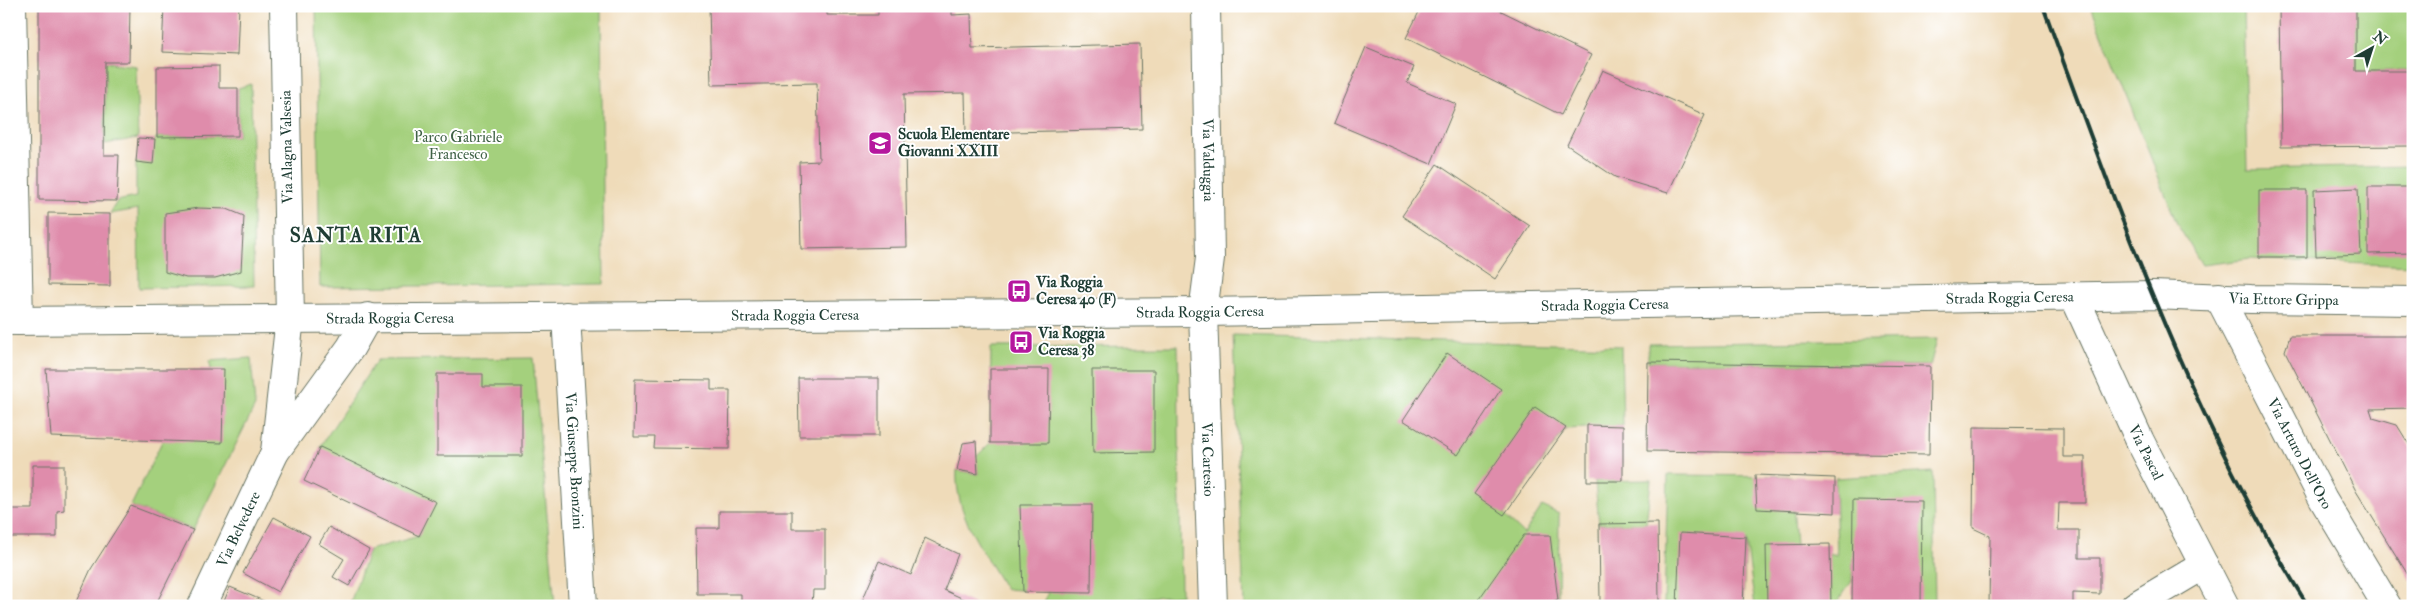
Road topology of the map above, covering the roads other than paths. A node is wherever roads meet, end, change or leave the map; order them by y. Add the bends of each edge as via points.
1 (12, 6) edge
2 (284, 6) edge
3 (1206, 6) edge
4 (2153, 295) joint
5 (2074, 296) junction
6 (2219, 297) junction
7 (2413, 301) edge
8 (1203, 312) junction
9 (566, 316) junction
10 (368, 317) junction
11 (290, 318) junction
12 (12, 321) edge
13 (275, 452) junction
14 (2204, 565) junction
15 (202, 606) edge
16 (584, 606) edge
17 (1212, 606) edge
18 (2135, 606) edge
19 (2225, 606) edge
20 (2387, 606) edge

1 - 12 street
2 - 11 street, Via Alagna Valsesia
3 - 8 street, Via Valduggia via 1210,258
4 - 5 street, Strada Roggia Ceresa
4 - 6 street, Via Ettore Grippa
5 - 8 street, Strada Roggia Ceresa
5 - 14 street, Via Pascal via 2140,441
6 - 7 street, Via Ettore Grippa
6 - 20 street, Via Arturo Dell'Oro via 2323,499
8 - 9 street, Strada Roggia Ceresa
8 - 17 street, Via Cartesio
9 - 10 street, Strada Roggia Ceresa
9 - 16 street, Via Giuseppe Bronzini
10 - 11 street, Strada Roggia Ceresa
10 - 13 street, Via Belvedere
11 - 12 street, Strada Roggia Ceresa
11 - 13 street, Via Belvedere
13 - 15 street, Via Belvedere
14 - 18 street
14 - 19 street, Via Pascal

